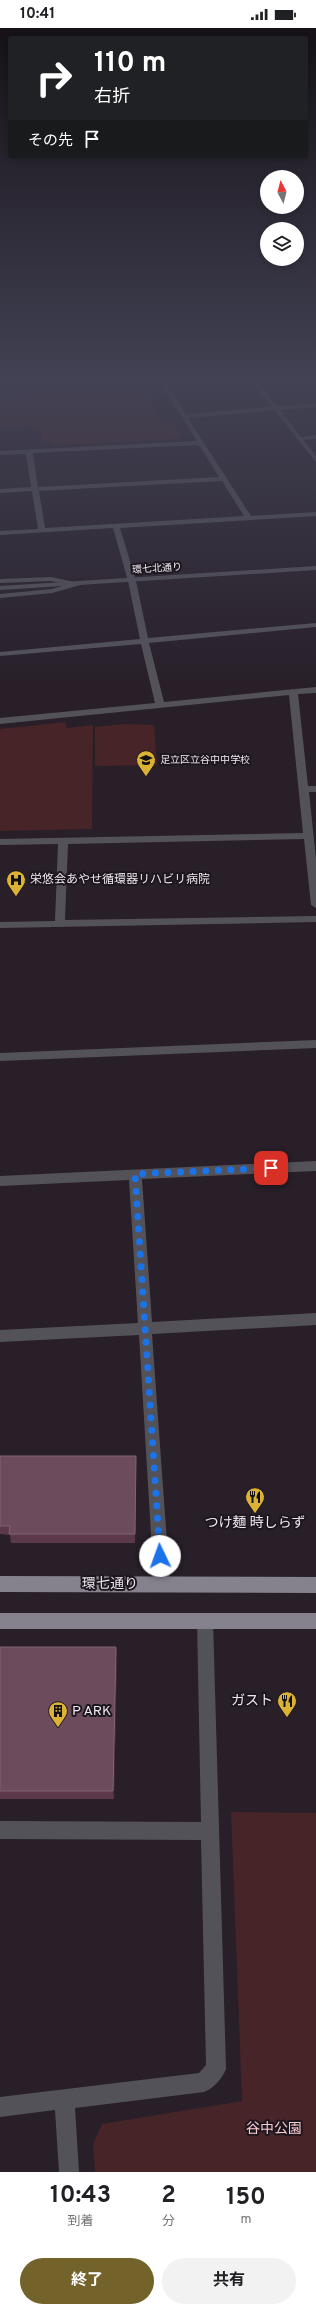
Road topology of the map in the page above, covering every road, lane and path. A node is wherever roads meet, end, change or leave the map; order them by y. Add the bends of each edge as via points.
1 (34, 482) edge
2 (172, 482) edge
3 (226, 482) edge
4 (35, 490) junction
5 (0, 491) edge
6 (316, 514) edge
7 (249, 518) junction
8 (116, 526) junction
9 (42, 530) junction
10 (0, 533) edge
11 (316, 568) edge
12 (132, 580) junction
13 (0, 581) edge
14 (80, 584) junction
15 (0, 588) edge
16 (0, 596) edge
17 (316, 624) edge
18 (144, 640) junction
19 (0, 654) edge
20 (316, 690) edge
21 (294, 692) junction
22 (160, 705) junction
23 (0, 721) edge
24 (304, 789) junction
25 (316, 789) edge
26 (309, 836) junction
27 (63, 841) junction
28 (0, 842) edge
29 (316, 905) edge
30 (316, 919) edge
31 (60, 924) junction
32 (0, 925) edge
33 (316, 1044) edge
34 (0, 1057) edge
35 (316, 1166) edge
36 (135, 1174) junction
37 (0, 1181) edge
38 (316, 1319) edge
39 (145, 1328) junction
40 (0, 1336) edge
41 (0, 1584) edge
42 (162, 1584) junction
43 (316, 1585) edge
44 (0, 1621) edge
45 (316, 1621) edge
46 (205, 1622) junction
47 (0, 1830) edge
48 (210, 1831) junction
49 (64, 2100) junction
50 (0, 2107) edge
51 (69, 2172) edge

1 - 4 street
2 - 4 street
3 - 7 street
4 - 5 street
4 - 9 street
6 - 7 street
7 - 8 street
8 - 9 street
8 - 12 street
9 - 10 street
11 - 12 street, 環七北通り
12 - 14 street, 環七北通り
12 - 18 street
13 - 14 street via 51,579
14 - 15 street, 環七北通り
14 - 16 street via 52,591
17 - 18 street
18 - 19 street
18 - 22 street
20 - 21 street
21 - 22 street
21 - 24 street
22 - 23 street
24 - 25 street
24 - 26 street
26 - 27 street
26 - 29 street
27 - 28 street
27 - 31 street
30 - 31 street
31 - 32 street
33 - 34 street
35 - 36 street
36 - 37 street
36 - 39 street
38 - 39 street
39 - 40 street
39 - 42 street
41 - 42 main road, 環七通り
42 - 43 main road, 環七通り
44 - 46 main road
45 - 46 main road
46 - 48 street
47 - 48 street
48 - 49 street via 216,2069 204,2082
49 - 50 street
49 - 51 street

